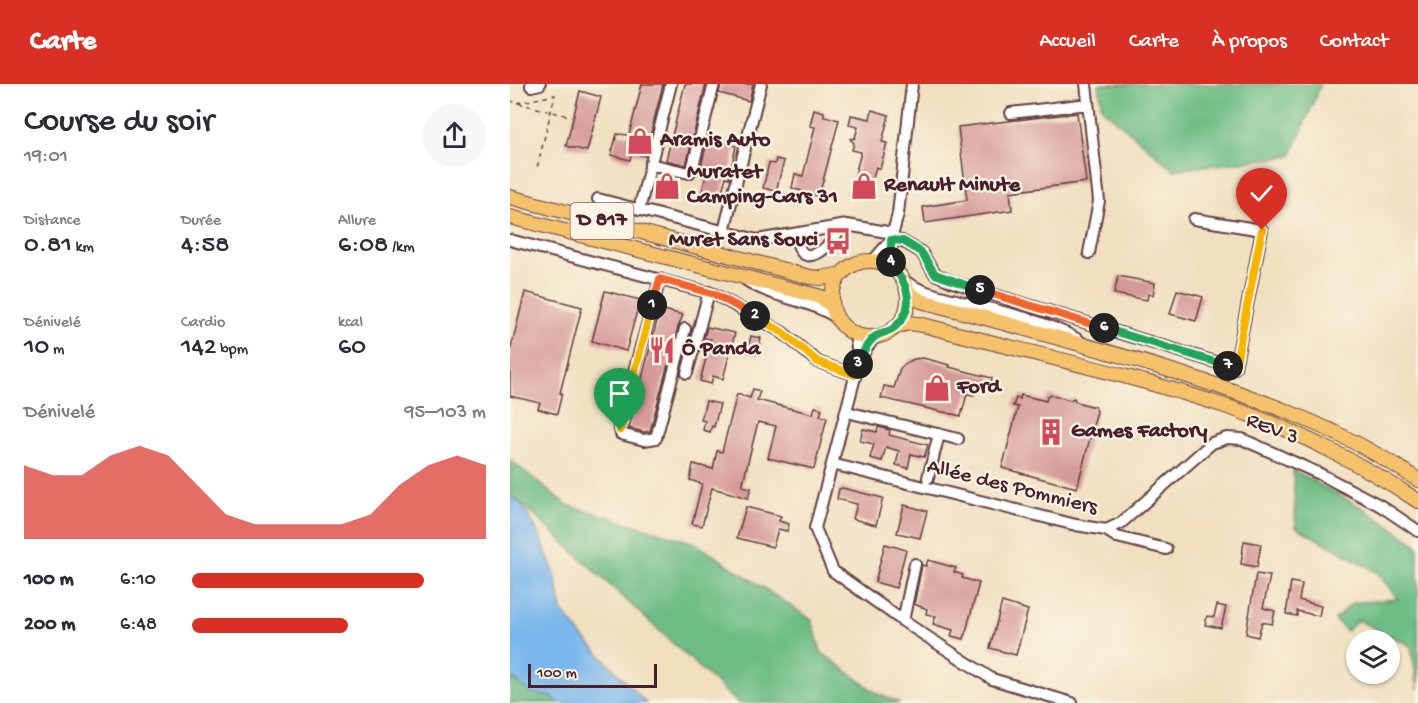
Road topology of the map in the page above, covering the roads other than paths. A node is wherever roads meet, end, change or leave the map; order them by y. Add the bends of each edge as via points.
1 (531, 84) edge
2 (540, 84) edge
3 (671, 84) edge
4 (714, 84) edge
5 (761, 84) edge
6 (912, 84) edge
7 (1086, 84) edge
8 (1088, 104) junction
9 (1011, 113) dead end
10 (650, 164) junction
11 (510, 197) edge
12 (598, 199) dead end
13 (639, 210) junction
14 (510, 218) edge
15 (1194, 219) dead end
16 (840, 226) junction
17 (724, 231) junction
18 (797, 234) junction
19 (892, 236) junction
20 (510, 240) edge
21 (1089, 253) dead end
22 (873, 261) junction
23 (891, 267) junction
24 (842, 274) junction
25 (660, 279) junction
26 (905, 286) junction
27 (709, 292) junction
28 (835, 313) junction
29 (897, 326) junction
30 (685, 329) dead end
31 (855, 334) junction
32 (876, 336) junction
33 (859, 362) junction
34 (687, 373) dead end
35 (855, 375) junction
36 (847, 412) junction
37 (939, 434) junction
38 (958, 439) dead end
39 (832, 464) junction
40 (928, 478) dead end
41 (1418, 480) edge
42 (1418, 501) edge
43 (1106, 530) junction
44 (1418, 531) edge
45 (1166, 549) dead end
46 (915, 564) dead end
47 (903, 621) junction
48 (1072, 703) edge

1 - 2 street
3 - 10 street
4 - 10 street via 692,170 689,173
5 - 17 street
6 - 19 street via 898,214
7 - 8 street
8 - 9 street
8 - 21 street via 1099,201
10 - 13 street
11 - 24 main road, D 817 via 810,277
12 - 13 street
13 - 17 street
14 - 28 main road, D 817 via 821,297
15 - 19 street via 1262,230 1235,368 953,282 935,274 921,252
16 - 18 street
16 - 18 street via 834,239 812,256 800,252
16 - 19 street
17 - 18 street via 757,240
19 - 22 street
19 - 23 street
20 - 25 street
22 - 23 main road
22 - 24 main road via 851,266
23 - 26 main road
24 - 28 main road via 832,295
25 - 27 street
25 - 30 street via 619,425 621,434 644,440 656,438
26 - 29 main road via 906,310
26 - 41 main road via 921,301 1093,347 1246,394 1358,444
27 - 34 street
27 - 35 street via 782,332 818,362
28 - 31 main road
29 - 32 main road
29 - 42 main road via 923,325 1232,408 1315,442
31 - 32 main road
31 - 33 street
32 - 33 street
33 - 35 street
35 - 36 street
36 - 37 street
36 - 39 street
37 - 38 street
37 - 40 street
39 - 43 street, Allée des Pommiers
39 - 47 street via 815,528 834,571
43 - 44 street, Allée des Pommiers via 1121,523 1212,443 1227,438 1242,439 1320,474 1381,506
43 - 45 street via 1117,537
46 - 47 street
47 - 48 street via 992,679

